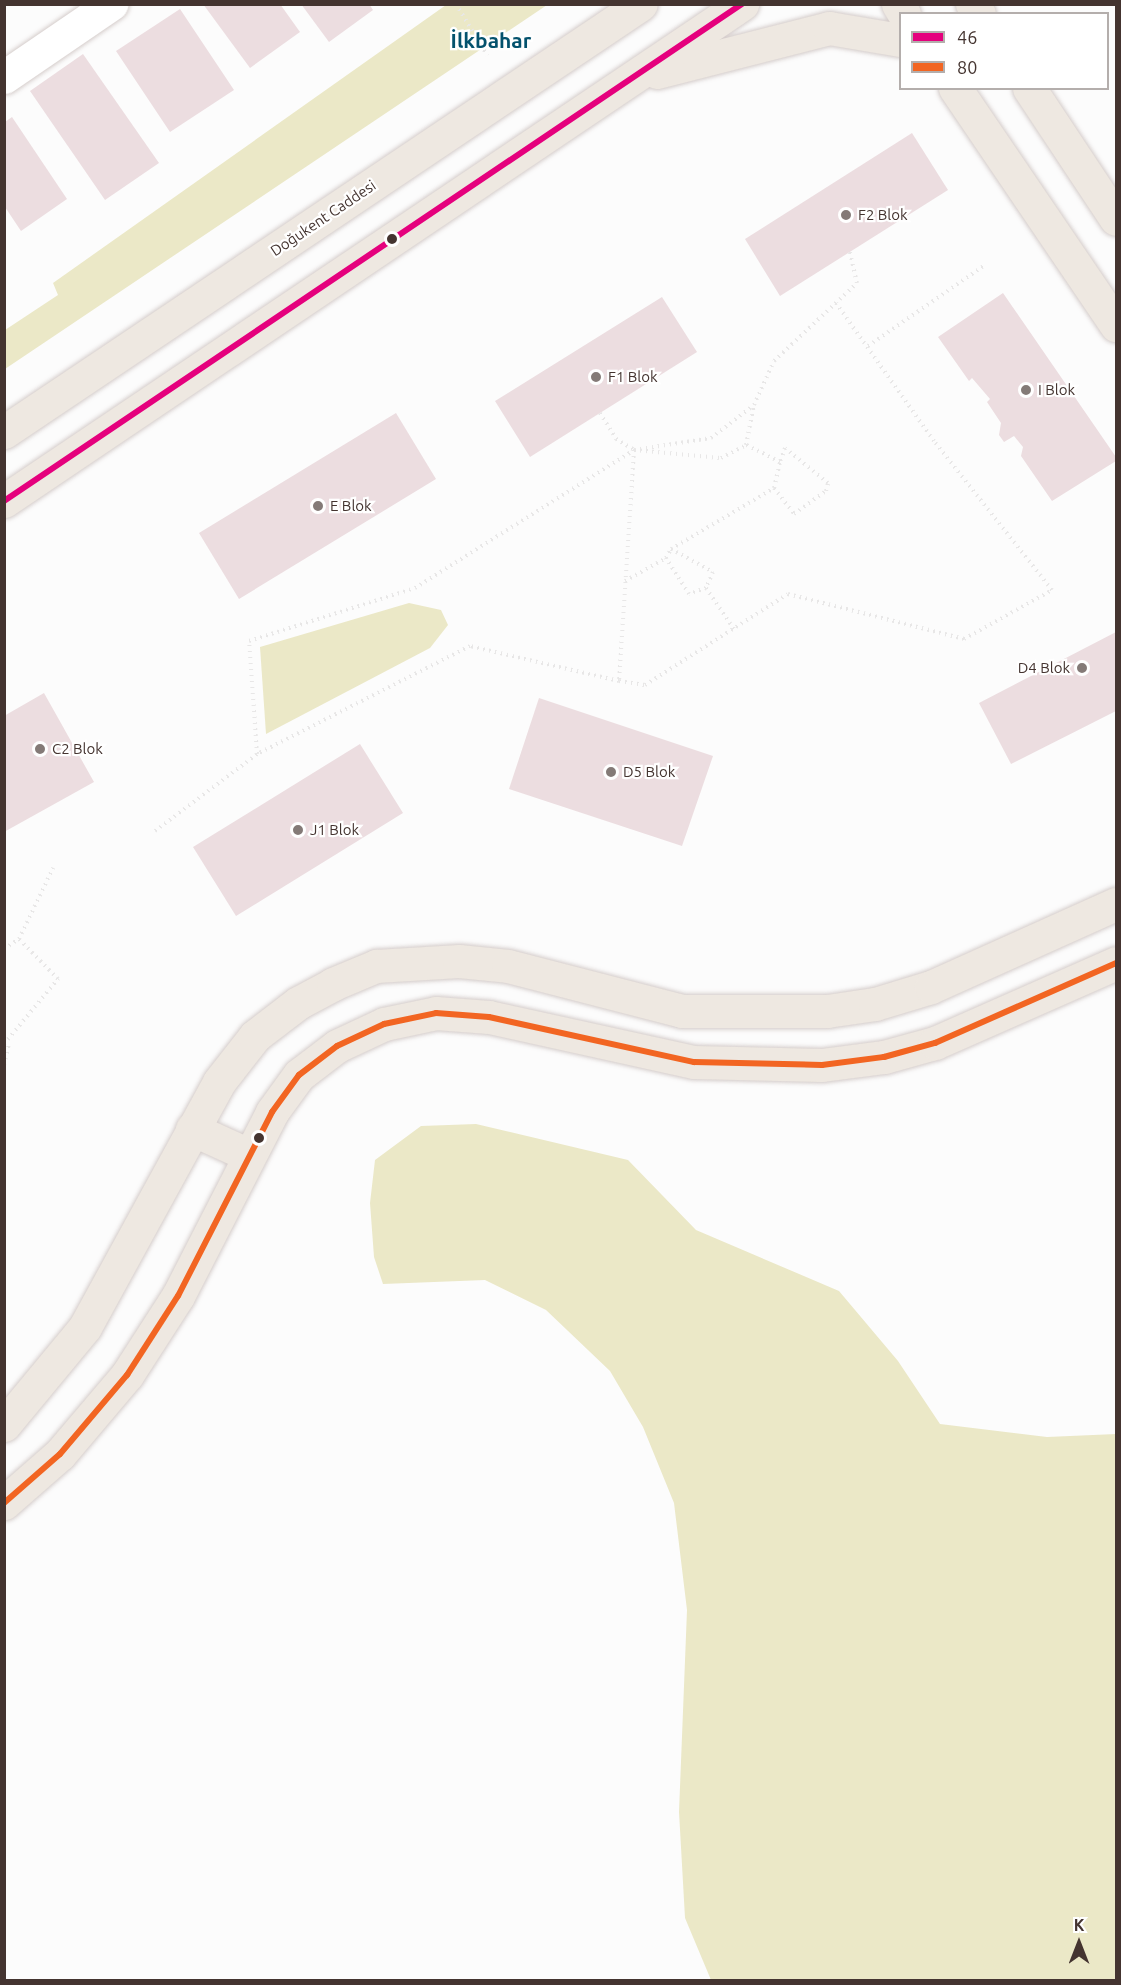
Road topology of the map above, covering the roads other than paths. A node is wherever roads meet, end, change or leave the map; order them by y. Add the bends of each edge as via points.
1 (111, 4) edge
2 (641, 4) edge
3 (742, 4) edge
4 (899, 40) edge
5 (4, 77) edge
6 (632, 78) junction
7 (956, 90) edge
8 (1030, 90) edge
9 (1116, 219) edge
10 (1116, 325) edge
11 (4, 432) edge
12 (4, 501) edge
13 (1116, 904) edge
14 (1116, 963) edge
15 (192, 1129) junction
16 (249, 1155) junction
17 (4, 1425) edge
18 (4, 1503) edge

1 - 5 street
2 - 11 main road, Doğukent Caddesi
3 - 6 main road
4 - 6 main road via 861,30 806,32
6 - 12 main road
7 - 10 main road
8 - 9 main road
13 - 15 main road via 931,987 876,1004 826,1011 682,1011 508,966 414,961 376,966 298,1003 255,1036 219,1082
14 - 16 main road via 935,1043 884,1057 822,1065 694,1062 489,1017 436,1014 384,1024 337,1046 299,1076 272,1112
15 - 16 main road
15 - 17 main road via 122,1267 85,1326
16 - 18 main road via 150,1343 60,1454

